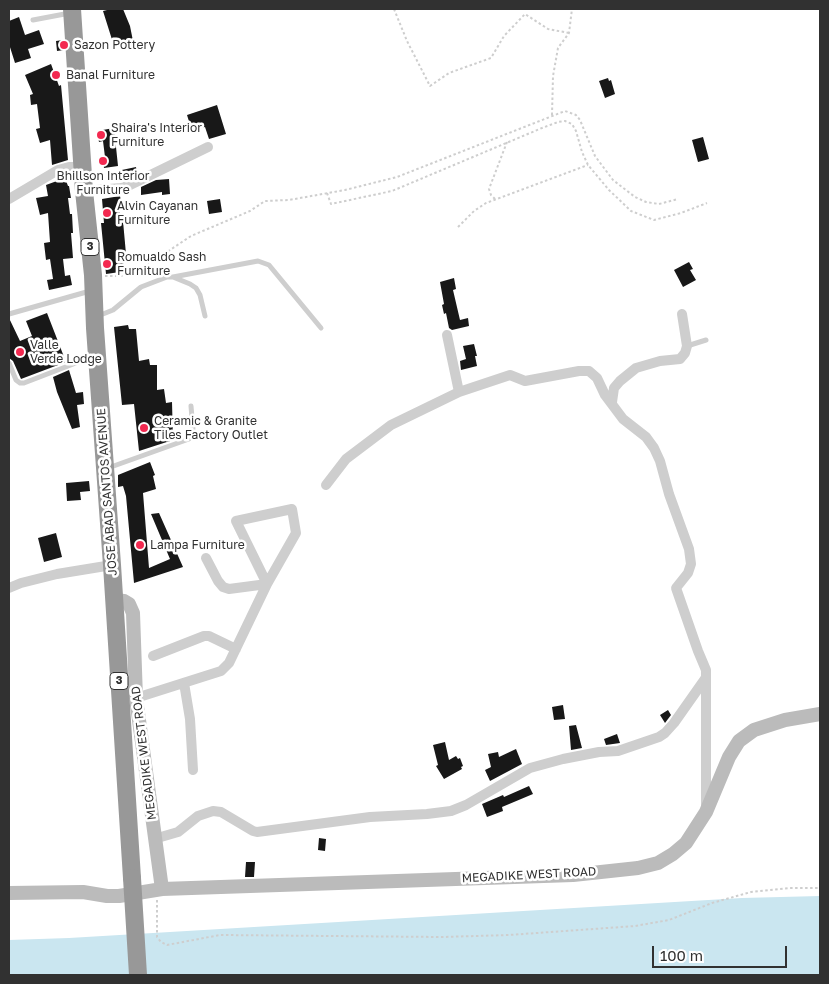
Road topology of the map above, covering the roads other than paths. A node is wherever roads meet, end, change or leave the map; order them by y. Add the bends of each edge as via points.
1 (72, 11) edge
2 (34, 20) dead end
3 (208, 147) dead end
4 (83, 167) junction
5 (84, 191) junction
6 (9, 199) edge
7 (173, 277) junction
8 (93, 283) junction
9 (9, 314) edge
10 (682, 314) dead end
11 (205, 316) dead end
12 (94, 318) junction
13 (321, 328) dead end
14 (447, 335) dead end
15 (706, 340) dead end
16 (687, 346) junction
17 (97, 355) junction
18 (9, 363) edge
19 (459, 392) junction
20 (612, 402) junction
21 (191, 406) dead end
22 (105, 469) junction
23 (326, 485) dead end
24 (206, 558) dead end
25 (112, 565) junction
26 (267, 584) junction
27 (9, 588) edge
28 (114, 600) junction
29 (236, 649) junction
30 (153, 656) dead end
31 (706, 677) junction
32 (184, 683) junction
33 (136, 698) junction
34 (820, 714) edge
35 (193, 770) dead end
36 (706, 812) junction
37 (154, 839) junction
38 (159, 889) junction
39 (9, 893) edge
40 (138, 975) edge

1 - 2 lane
1 - 4 highway, JOSE ABAD SANTOS AVENUE / 3
3 - 5 street via 130,185
4 - 5 highway, JOSE ABAD SANTOS AVENUE / 3
4 - 6 street via 58,170
5 - 8 highway, JOSE ABAD SANTOS AVENUE / 3
7 - 11 lane via 196,288
7 - 12 lane via 160,278 141,287 113,310
7 - 13 lane via 258,261 269,266
8 - 9 lane
8 - 12 highway, JOSE ABAD SANTOS AVENUE / 3
10 - 16 street
12 - 17 highway, JOSE ABAD SANTOS AVENUE / 3
14 - 19 street
15 - 16 lane
16 - 20 street via 680,359 636,368 614,388
17 - 18 lane via 24,383 16,380
17 - 22 highway, JOSE ABAD SANTOS AVENUE / 3
19 - 20 street via 510,376 525,380 589,371
19 - 23 street via 391,425 346,459
20 - 31 street via 623,419 646,437 660,461 691,556 688,573 676,588
21 - 22 lane via 193,430 189,439
22 - 25 highway, JOSE ABAD SANTOS AVENUE / 3
24 - 26 street via 223,587
25 - 27 street via 57,574
25 - 28 highway, JOSE ABAD SANTOS AVENUE / 3
26 - 26 street via 236,521 292,509 296,533
26 - 29 street
28 - 33 street, MEGADIKE WEST ROAD via 124,601 133,613
28 - 40 highway, JOSE ABAD SANTOS AVENUE / 3, bridge
29 - 30 street via 204,636
29 - 32 street via 221,671
31 - 36 street
31 - 37 street via 674,723 659,737 618,751 599,752 530,768 451,811 370,817 257,832 221,812 212,812 198,816 178,832
32 - 33 street
32 - 35 street
33 - 37 street, MEGADIKE WEST ROAD
34 - 36 street, MEGADIKE WEST ROAD via 754,730 739,741
36 - 38 street, MEGADIKE WEST ROAD via 686,843 673,854 658,863 638,868 573,874
37 - 38 street, MEGADIKE WEST ROAD
38 - 39 street, MEGADIKE WEST ROAD via 119,896 83,892

